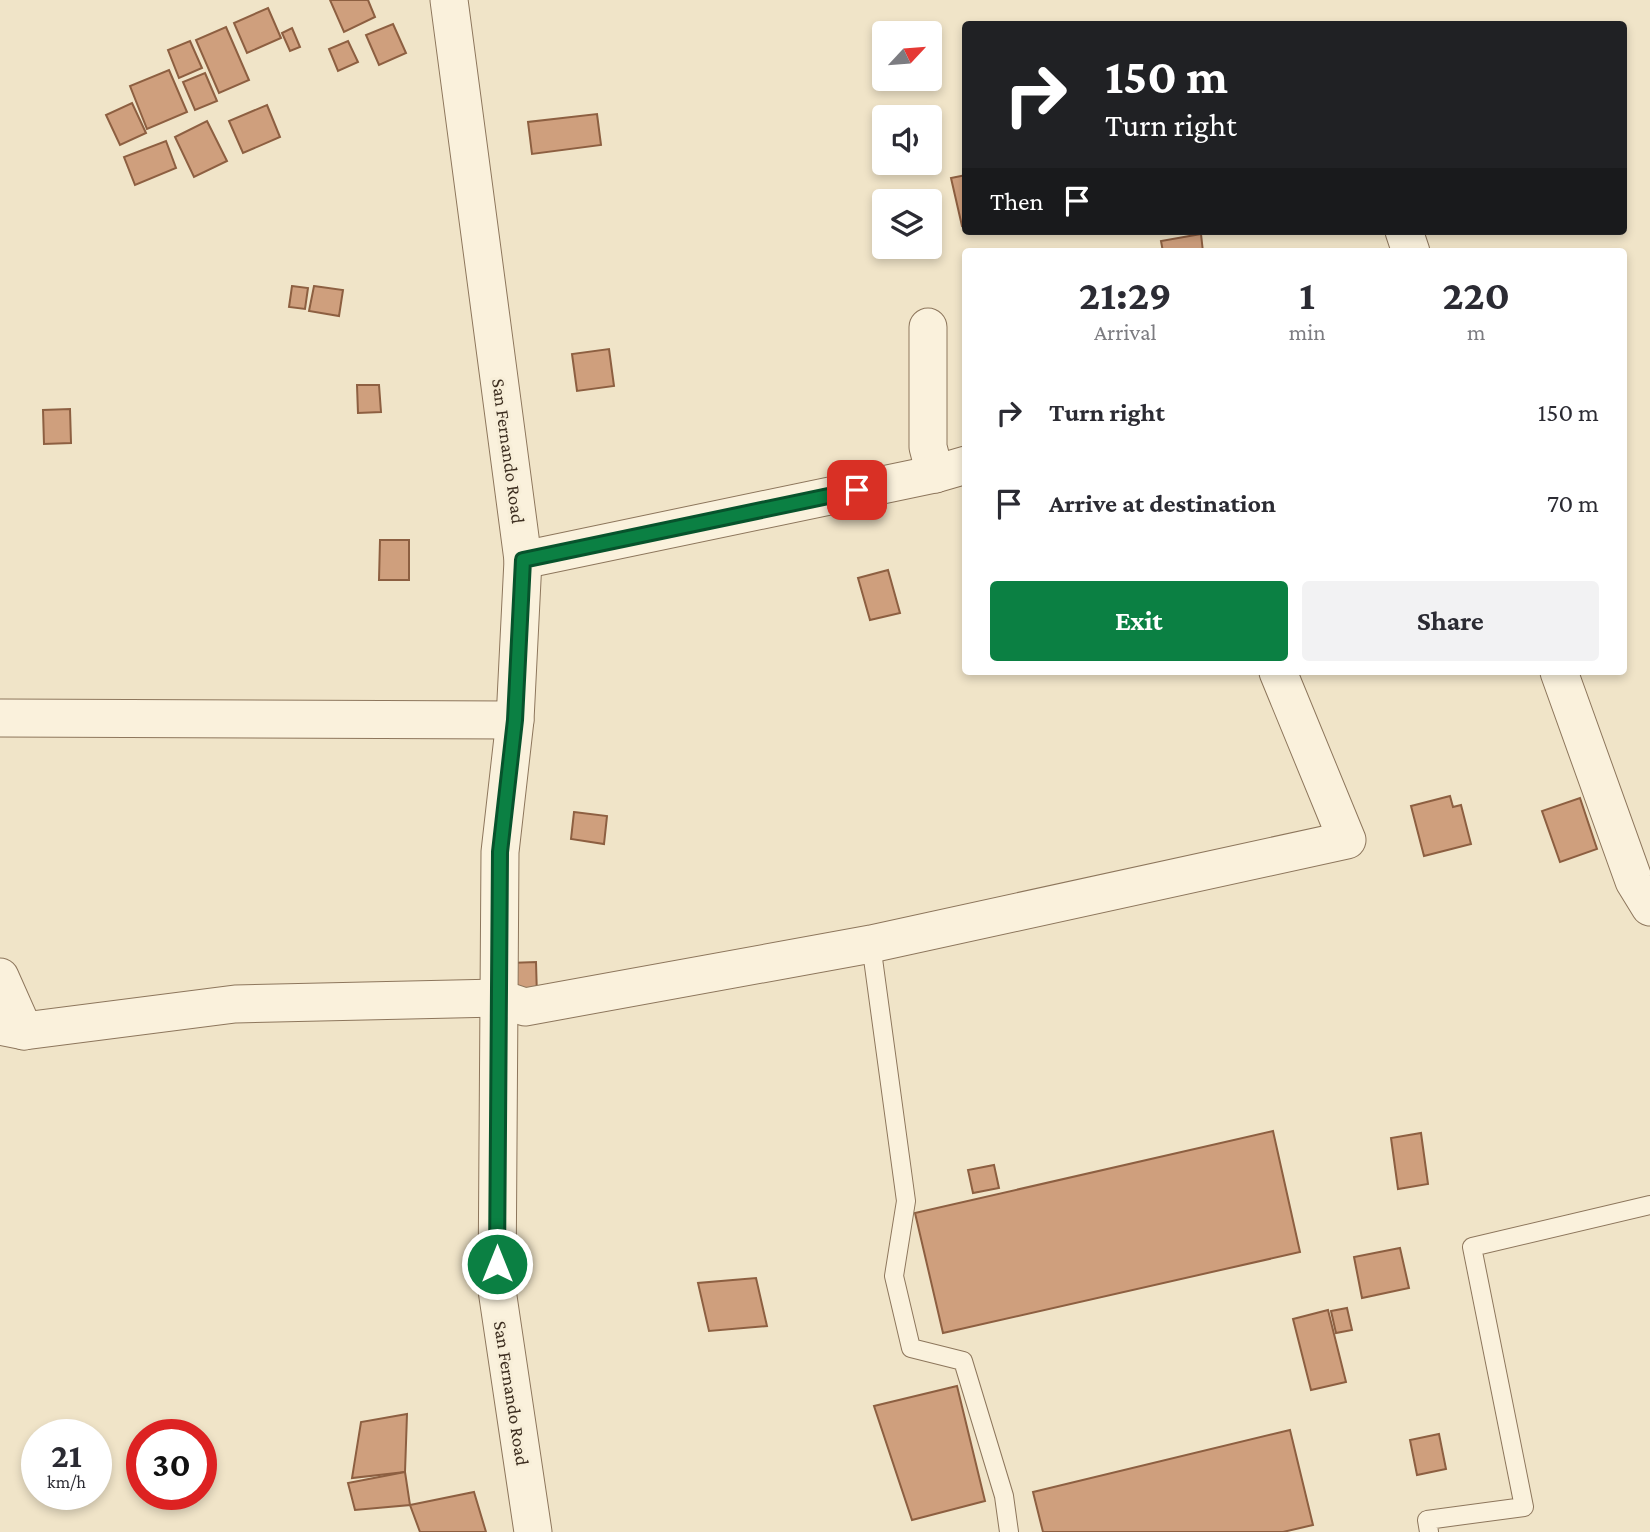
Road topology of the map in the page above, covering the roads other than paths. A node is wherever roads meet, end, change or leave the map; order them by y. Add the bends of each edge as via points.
1 (449, 0) edge
2 (929, 327) dead end
3 (950, 470) edge
4 (523, 560) junction
5 (1279, 675) edge
6 (1560, 675) edge
7 (0, 718) edge
8 (515, 720) junction
9 (1650, 907) edge
10 (872, 944) junction
11 (0, 977) edge
12 (498, 998) junction
13 (12, 1028) edge
14 (1650, 1205) edge
15 (533, 1532) edge
16 (1009, 1532) edge
17 (1429, 1532) edge

1 - 4 street, San Fernando Road
2 - 3 street via 928,447
3 - 4 street
4 - 8 street, San Fernando Road
5 - 10 street via 1348,841
6 - 9 street via 1634,881
7 - 8 street
8 - 12 street, San Fernando Road via 500,852
10 - 12 street via 525,1007
10 - 16 lane via 906,1201 894,1276 911,1348 963,1361 1004,1496
11 - 13 street
12 - 13 street via 235,1004
12 - 15 street, San Fernando Road via 497,1290
14 - 17 lane via 1472,1247 1524,1507 1427,1520

